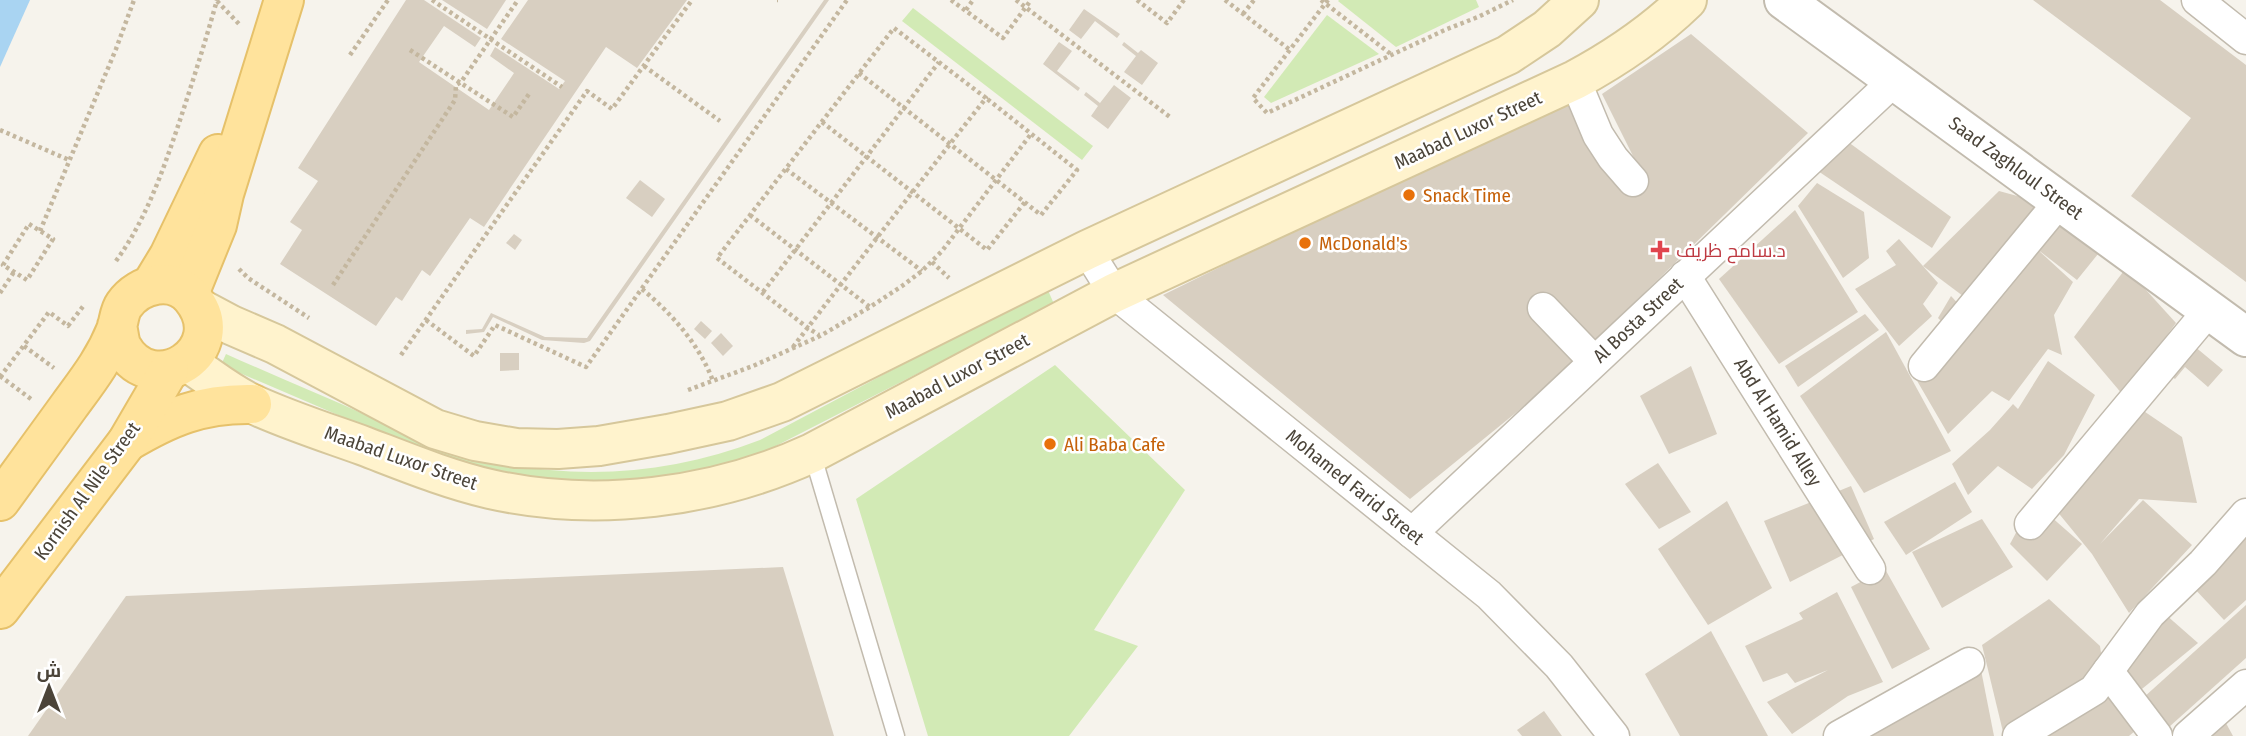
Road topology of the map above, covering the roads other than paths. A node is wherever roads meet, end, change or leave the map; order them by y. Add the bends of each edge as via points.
1 (284, 0) edge
2 (1579, 0) edge
3 (1687, 0) edge
4 (1784, 0) edge
5 (2197, 0) edge
6 (2246, 39) edge
7 (265, 62) junction
8 (1575, 80) junction
9 (1895, 80) junction
10 (1633, 181) dead end
11 (2060, 201) junction
12 (1087, 250) junction
13 (1685, 276) junction
14 (152, 284) junction
15 (1114, 293) junction
16 (195, 302) junction
17 (1543, 308) dead end
18 (2210, 309) junction
19 (117, 326) junction
20 (2246, 337) edge
21 (1594, 361) junction
22 (178, 366) junction
23 (1924, 366) dead end
24 (252, 404) junction
25 (127, 442) junction
26 (812, 453) junction
27 (0, 500) edge
28 (2246, 514) edge
29 (2029, 524) dead end
30 (1412, 533) junction
31 (1870, 569) dead end
32 (0, 609) edge
33 (1969, 663) dead end
34 (2108, 671) junction
35 (2245, 689) edge
36 (896, 736) edge
37 (1614, 736) edge
38 (1839, 736) edge
39 (2018, 736) edge
40 (2157, 736) edge
41 (2188, 736) edge

1 - 7 main road, Kornish Al Nile Street
2 - 12 main road, Maabad Luxor Street via 1548,29 1508,55
3 - 8 main road, Maabad Luxor Street via 1641,40
4 - 9 street, Saad Zaghloul Street
5 - 6 street
7 - 14 main road, Kornish Al Nile Street
7 - 16 main road, Kornish Al Nile Street
8 - 10 street via 1598,135
8 - 15 main road, Maabad Luxor Street
9 - 11 street, Saad Zaghloul Street
9 - 13 street, Al Bosta Street
11 - 18 street, Saad Zaghloul Street
11 - 23 street
12 - 15 street, Mohamed Farid Street
12 - 16 main road, Maabad Luxor Street via 782,402 728,421 611,444 558,449 516,448 435,429
13 - 21 street, Al Bosta Street
13 - 31 street, Abd Al Hamid Alley
14 - 16 main road via 172,285
14 - 19 main road, Kornish Al Nile Street via 134,292 122,307
15 - 26 main road, Maabad Luxor Street
15 - 30 street, Mohamed Farid Street
16 - 22 main road, Kornish Al Nile Street via 205,329 200,347
17 - 21 street
18 - 20 street, Saad Zaghloul Street
18 - 29 street
19 - 22 main road via 121,345 133,360 150,370
19 - 27 main road, Kornish Al Nile Street via 103,359
21 - 30 street, Al Bosta Street
22 - 24 main road, Maabad Luxor Street
22 - 25 main road, Kornish Al Nile Street
24 - 25 main road via 189,411
24 - 26 main road, Maabad Luxor Street via 441,475 539,497 595,500 669,495 741,480
25 - 32 main road, Kornish Al Nile Street
26 - 36 lane
28 - 34 street via 2150,614
30 - 37 street, Mohamed Farid Street via 1507,613 1559,666
33 - 38 street
34 - 39 street via 2094,690
34 - 40 street
35 - 41 street

